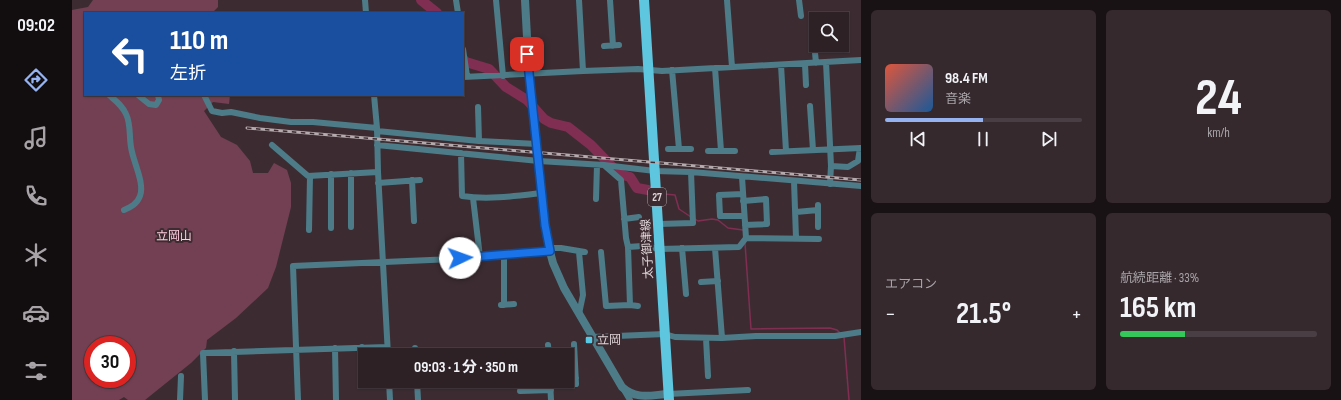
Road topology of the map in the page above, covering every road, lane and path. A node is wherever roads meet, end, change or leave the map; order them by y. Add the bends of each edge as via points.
1 (365, 0) edge
2 (456, 0) edge
3 (496, 0) edge
4 (525, 0) edge
5 (579, 0) edge
6 (610, 0) edge
7 (644, 0) edge
8 (727, 0) edge
9 (799, 0) edge
10 (366, 12) edge
11 (458, 12) edge
12 (801, 16) dead end
13 (604, 46) dead end
14 (815, 52) edge
15 (861, 60) edge
16 (464, 62) edge
17 (826, 62) junction
18 (816, 63) junction
19 (804, 64) junction
20 (781, 65) junction
21 (732, 67) junction
22 (715, 68) junction
23 (672, 70) junction
24 (583, 71) junction
25 (648, 71) junction
26 (529, 74) junction
27 (465, 76) edge
28 (503, 76) junction
29 (806, 85) dead end
30 (110, 96) edge
31 (139, 96) edge
32 (158, 96) edge
33 (204, 96) edge
34 (374, 96) edge
35 (810, 106) dead end
36 (478, 107) dead end
37 (377, 130) junction
38 (479, 141) junction
39 (537, 144) junction
40 (272, 145) dead end
41 (377, 145) junction
42 (860, 148) edge
43 (668, 149) dead end
44 (679, 149) junction
45 (691, 149) dead end
46 (813, 150) junction
47 (830, 150) junction
48 (708, 151) dead end
49 (721, 151) junction
50 (735, 151) dead end
51 (786, 151) junction
52 (772, 152) dead end
53 (460, 154) junction
54 (539, 161) junction
55 (597, 165) junction
56 (604, 165) junction
57 (832, 166) junction
58 (655, 171) junction
59 (378, 172) junction
60 (691, 172) junction
61 (350, 173) junction
62 (331, 174) junction
63 (310, 176) junction
64 (742, 177) junction
65 (412, 180) junction
66 (420, 180) dead end
67 (794, 180) junction
68 (378, 183) junction
69 (830, 184) junction
70 (861, 186) edge
71 (542, 193) junction
72 (743, 197) junction
73 (473, 198) junction
74 (596, 199) dead end
75 (124, 210) dead end
76 (796, 212) junction
77 (744, 216) junction
78 (639, 217) dead end
79 (624, 218) junction
80 (414, 221) dead end
81 (659, 224) junction
82 (329, 225) dead end
83 (745, 225) junction
84 (351, 227) dead end
85 (818, 227) dead end
86 (309, 230) dead end
87 (746, 238) junction
88 (796, 238) junction
89 (819, 239) dead end
90 (628, 247) junction
91 (682, 248) junction
92 (715, 248) junction
93 (549, 249) junction
94 (660, 249) junction
95 (601, 252) dead end
96 (504, 256) junction
97 (480, 257) junction
98 (382, 261) junction
99 (718, 282) junction
100 (704, 284) dead end
101 (686, 294) dead end
102 (514, 304) dead end
103 (630, 305) junction
104 (638, 306) dead end
105 (578, 314) junction
106 (861, 332) edge
107 (665, 334) junction
108 (592, 336) junction
109 (706, 338) junction
110 (722, 338) junction
111 (574, 344) dead end
112 (548, 345) dead end
113 (387, 346) joint
114 (362, 347) joint
115 (335, 348) junction
116 (548, 348) edge
117 (296, 349) junction
118 (234, 352) junction
119 (181, 376) dead end
120 (708, 376) dead end
121 (574, 381) edge
122 (622, 387) junction
123 (389, 388) edge
124 (419, 388) edge
125 (551, 390) joint
126 (748, 390) dead end
127 (520, 391) dead end
128 (669, 397) edge
129 (180, 400) edge
130 (205, 400) edge
131 (235, 400) edge
132 (298, 400) edge
133 (336, 400) edge
134 (390, 400) edge
135 (418, 400) edge
136 (552, 400) edge
137 (630, 400) edge

1 - 10 street
2 - 11 street
3 - 28 street
4 - 26 street
5 - 24 street
6 - 13 street via 616,45
7 - 25 main road, 太子御津線 / 27
8 - 21 street
9 - 12 street
14 - 18 street
15 - 17 street
16 - 27 street
17 - 18 street
17 - 47 street
18 - 19 street
19 - 20 street
19 - 29 street
20 - 21 street
20 - 51 street
21 - 22 street
22 - 23 street
22 - 49 street
23 - 25 street
23 - 44 street
24 - 25 street
24 - 26 street
25 - 58 main road, 太子御津線 / 27
26 - 28 street
26 - 39 street
27 - 28 street
30 - 75 street via 120,104 126,114 131,148 141,186 140,197 134,206
31 - 32 street via 149,104 156,105
33 - 37 street via 212,111 222,113
34 - 37 street
35 - 46 street
36 - 38 street
37 - 38 street
37 - 41 street
38 - 39 street
39 - 54 street
40 - 63 street
41 - 53 street
41 - 59 street
42 - 47 street
42 - 57 street via 858,161 848,167
43 - 44 street
44 - 45 street
46 - 47 street
46 - 51 street
47 - 57 street
48 - 49 street
49 - 50 street
51 - 52 street
53 - 54 street
53 - 73 street via 462,196
54 - 55 street
54 - 71 street
55 - 56 street
55 - 74 street
56 - 58 street
56 - 79 street via 621,180
57 - 69 street
58 - 60 street
58 - 81 main road, 太子御津線 / 27
59 - 61 street
59 - 68 street
60 - 64 street
60 - 81 street via 692,224
61 - 62 street
61 - 84 street via 348,201
62 - 63 street
62 - 82 street
63 - 86 street via 307,203
64 - 67 street
64 - 72 street
65 - 66 street
65 - 68 street
65 - 80 street
67 - 69 street
67 - 76 street
68 - 98 street
69 - 70 street
71 - 73 street
71 - 93 street
72 - 77 street
72 - 77 street via 719,195 720,216
72 - 83 street via 766,199 767,224
73 - 97 street
76 - 85 street via 818,208
76 - 88 street
77 - 83 street
78 - 79 street
79 - 90 street
81 - 94 main road, 太子御津線 / 27
83 - 87 street
87 - 88 street
87 - 92 street via 739,247
88 - 89 street
90 - 94 street
90 - 103 street
91 - 92 street
91 - 94 street
91 - 101 street
92 - 99 street
93 - 96 street
93 - 105 street via 558,276
93 - 105 street via 561,248 582,252 583,294
94 - 107 main road, 太子御津線 / 27
95 - 103 street via 606,306
96 - 97 street
96 - 102 street via 502,305
97 - 98 street
98 - 113 street
98 - 117 street via 293,266
99 - 100 street
99 - 110 street
103 - 104 street
105 - 108 street
106 - 110 street via 835,336
107 - 108 street
107 - 109 street via 675,337
107 - 128 main road, 太子御津線 / 27
108 - 122 street
109 - 110 street
109 - 120 street
111 - 121 street via 576,381
112 - 116 street
113 - 114 street
114 - 115 street
115 - 117 street
115 - 133 street
117 - 118 street
117 - 132 street
118 - 130 street via 204,353
118 - 131 street
119 - 129 street
122 - 128 street via 633,395
122 - 137 street
123 - 134 street
124 - 135 street
125 - 127 street
125 - 136 street
126 - 128 street

